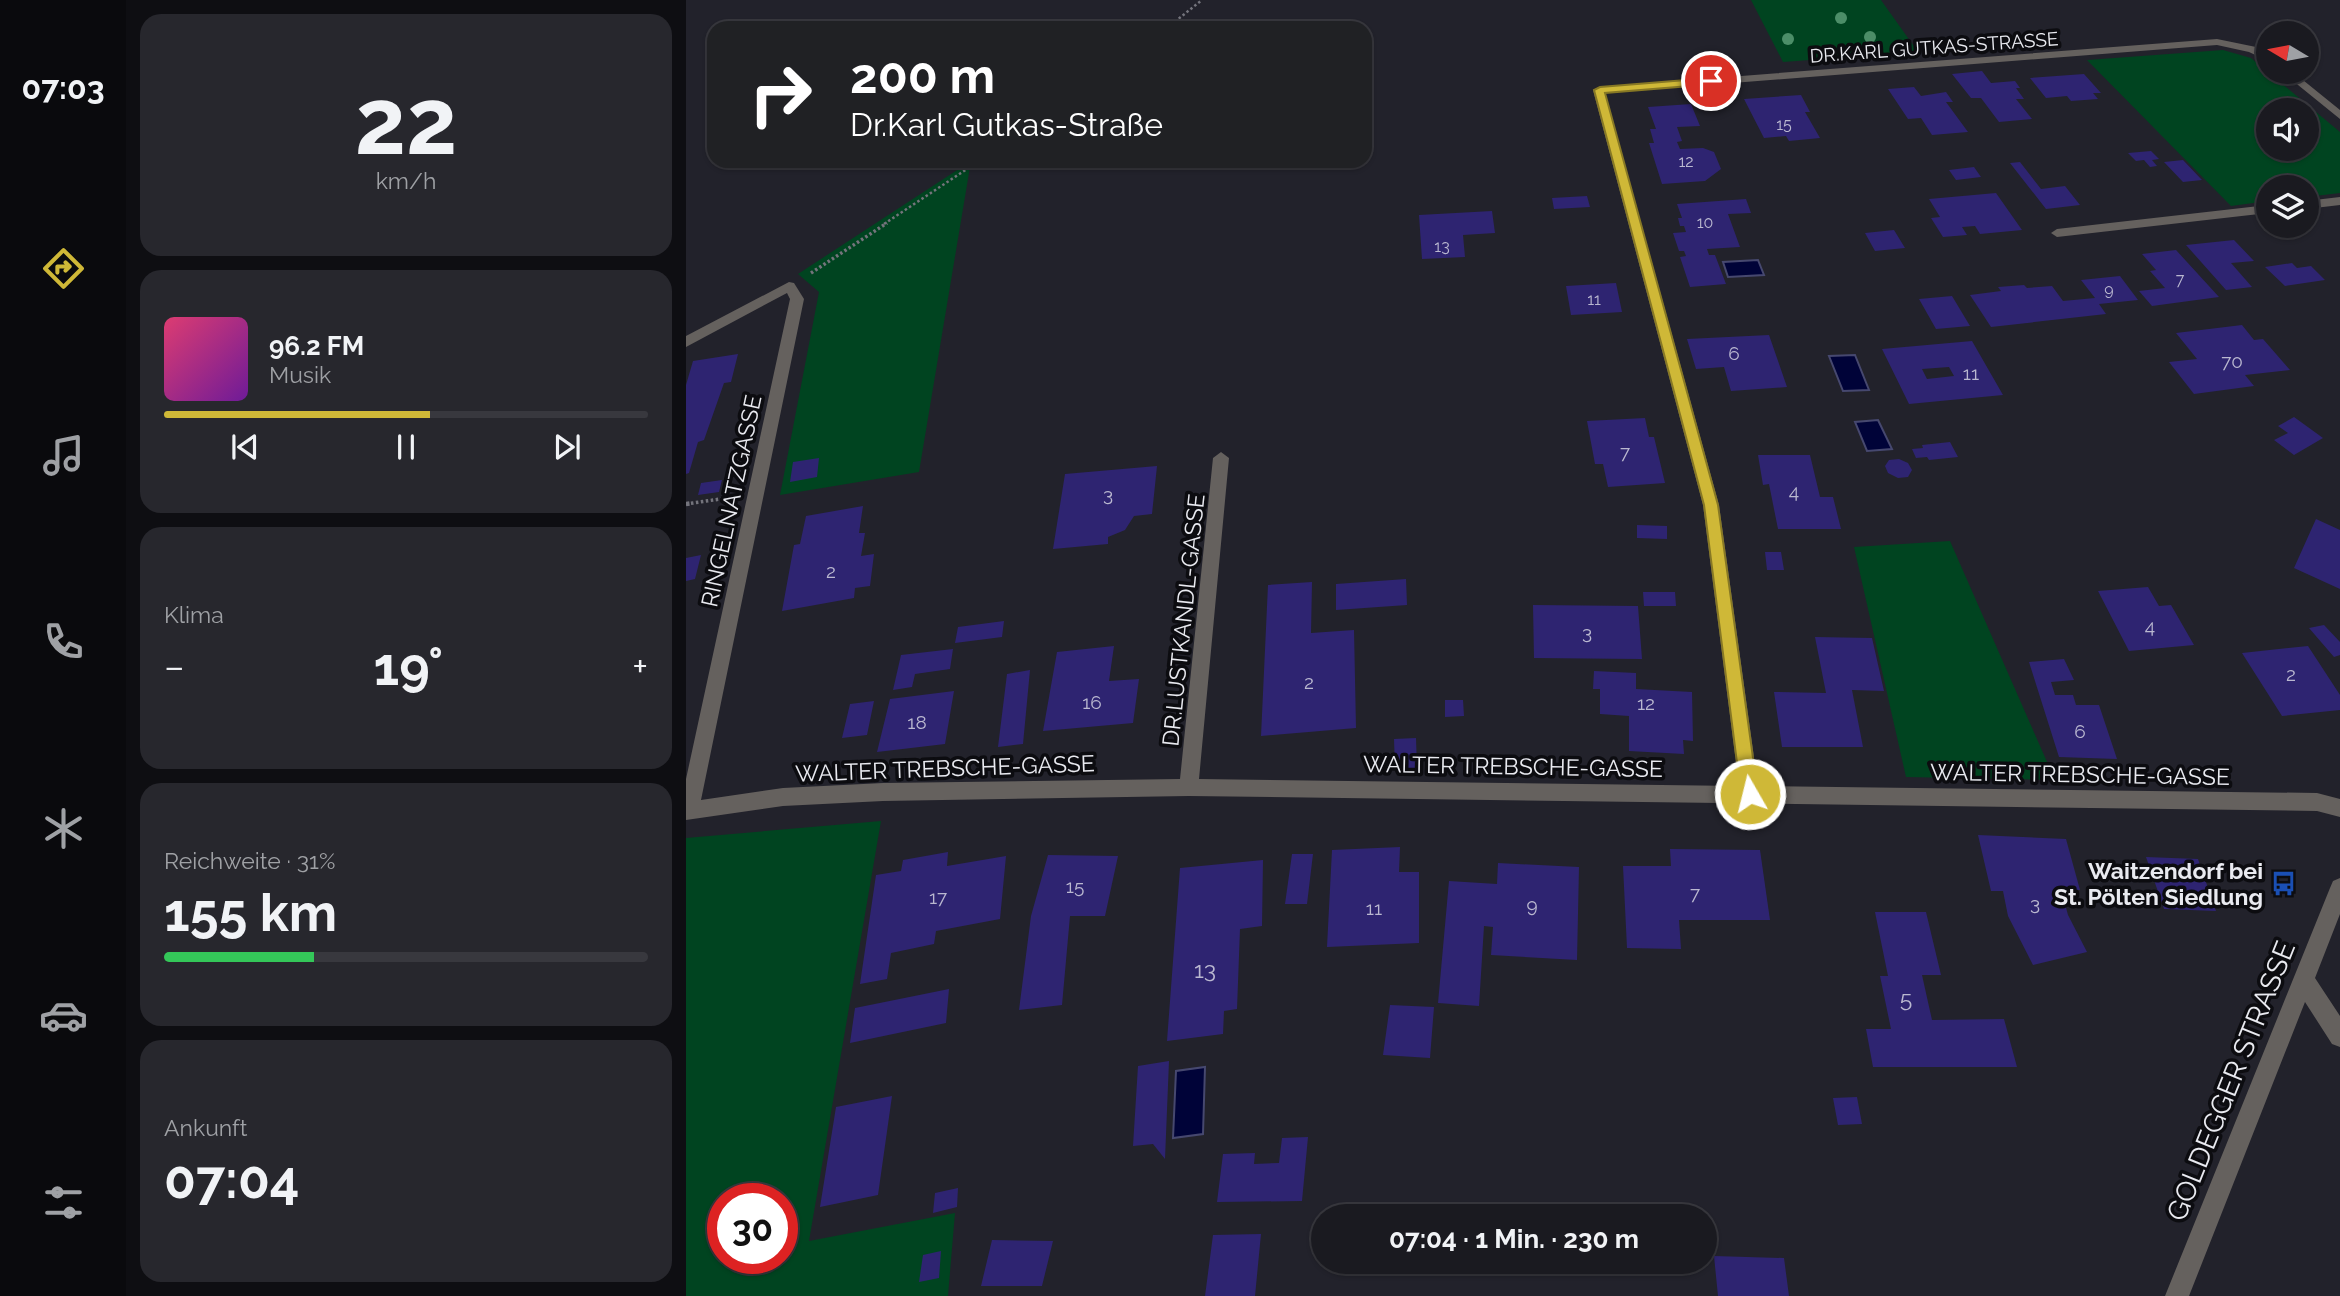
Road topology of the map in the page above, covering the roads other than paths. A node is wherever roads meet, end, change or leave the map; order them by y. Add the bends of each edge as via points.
1 (2256, 51) edge
2 (2301, 84) edge
3 (2340, 116) edge
4 (2340, 201) edge
5 (2319, 203) edge
6 (2256, 210) edge
7 (2057, 233) dead end
8 (686, 342) edge
9 (1221, 458) dead end
10 (1189, 787) junction
11 (1750, 794) junction
12 (2340, 808) edge
13 (687, 811) edge
14 (2340, 888) edge
15 (2303, 979) junction
16 (2340, 1036) edge
17 (2177, 1296) edge

1 - 11 street, DR.KARL GUTKAS-STRASSE via 2217,42 1600,90 1711,505
2 - 3 street
4 - 5 street
6 - 7 street
8 - 13 street, RINGELNATZGASSE via 789,286 797,299
9 - 10 street, DR.LUSTKANDL-GASSE
10 - 11 street, WALTER TREBSCHE-GASSE
10 - 13 street, WALTER TREBSCHE-GASSE via 883,792 783,797
11 - 12 street, WALTER TREBSCHE-GASSE via 2317,802
14 - 15 street, GOLDEGGER STRASSE
15 - 16 street
15 - 17 street, GOLDEGGER STRASSE

